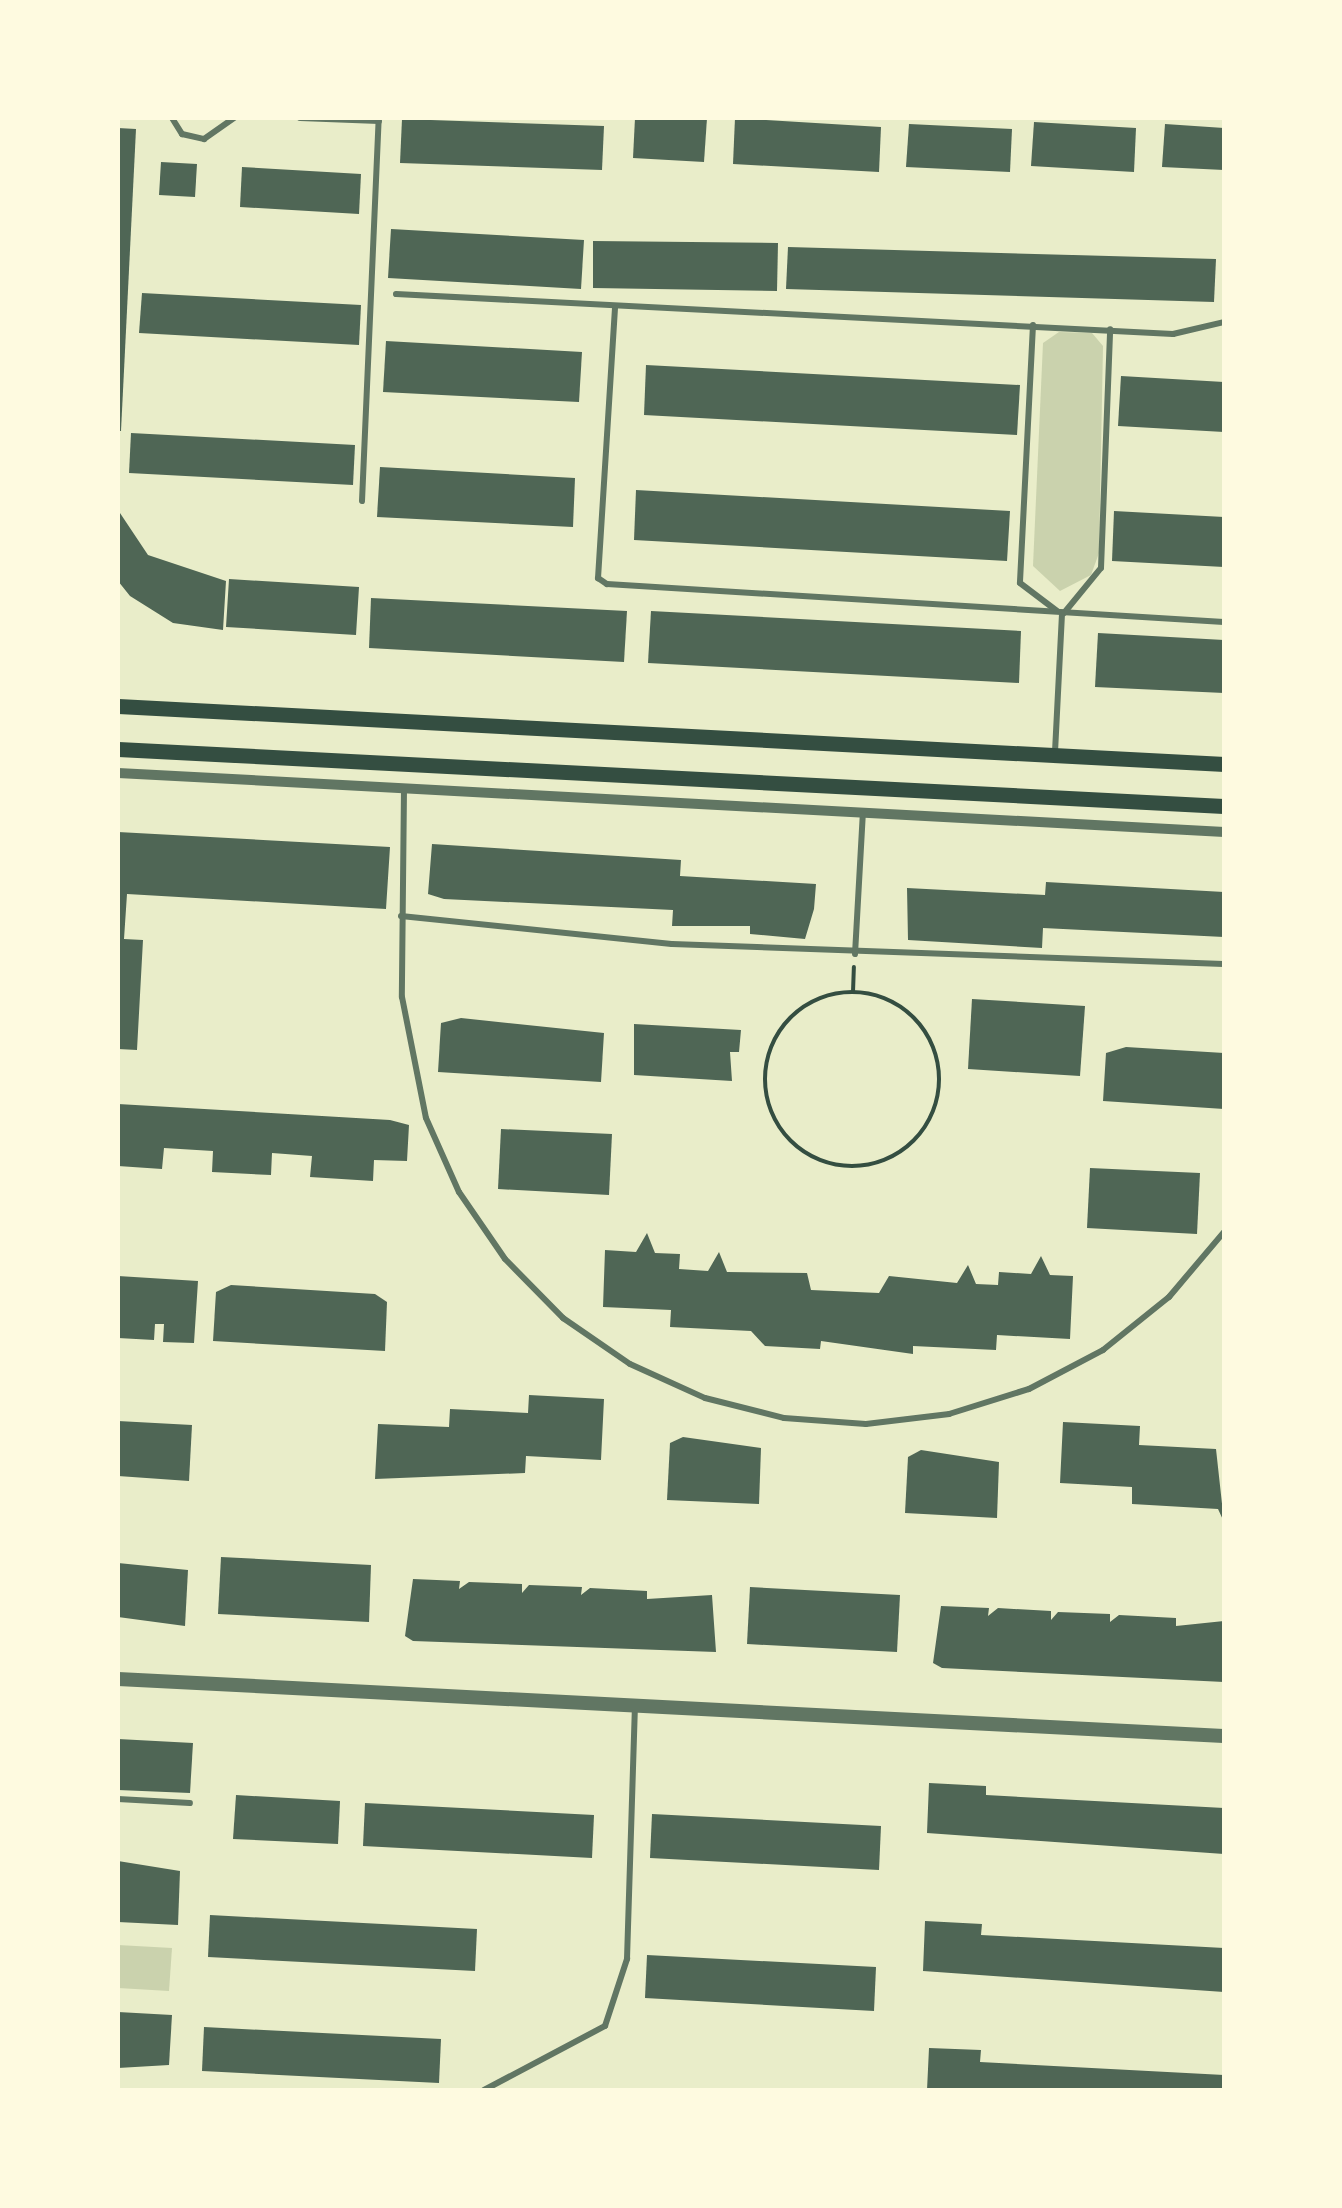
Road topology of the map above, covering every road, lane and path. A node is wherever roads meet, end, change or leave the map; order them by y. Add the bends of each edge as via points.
1 (172, 118) edge
2 (234, 118) edge
3 (300, 118) edge
4 (379, 120) edge
5 (396, 294) dead end
6 (615, 308) junction
7 (1224, 322) edge
8 (1033, 324) junction
9 (1110, 330) junction
10 (362, 501) dead end
11 (1062, 613) junction
12 (1224, 622) edge
13 (118, 706) edge
14 (118, 749) edge
15 (1054, 755) junction
16 (1224, 764) edge
17 (118, 773) edge
18 (404, 788) junction
19 (1224, 806) edge
20 (862, 813) junction
21 (1224, 832) edge
22 (401, 916) junction
23 (855, 954) junction
24 (1224, 964) edge
25 (852, 992) junction
26 (1224, 1232) edge
27 (118, 1679) edge
28 (635, 1705) junction
29 (1224, 1736) edge
30 (118, 1799) edge
31 (190, 1803) dead end
32 (484, 2090) edge

1 - 2 lane via 182,134 204,139
3 - 4 lane
4 - 10 lane
5 - 6 lane
6 - 8 lane
6 - 11 lane via 598,578
7 - 9 lane via 1196,332
8 - 9 lane
8 - 11 lane via 1020,583
9 - 11 lane via 1101,568 1092,589
11 - 12 lane
11 - 15 lane
13 - 15 main road
14 - 19 main road
15 - 16 main road
17 - 18 street
18 - 20 street
18 - 22 lane
20 - 21 street
20 - 23 lane
22 - 23 lane
22 - 26 lane via 414,1078 440,1156 480,1227 584,1334 704,1398 784,1418 866,1424 990,1403 1067,1371 1137,1325
23 - 24 lane
23 - 25 path
25 - 25 path via 914,1018 933,1048 938,1084 918,1135 888,1157 852,1165 801,1149 776,1122 765,1088 768,1052 786,1022 814,1000
27 - 28 street
28 - 29 street
28 - 32 lane via 628,1946 605,2026
30 - 31 lane

